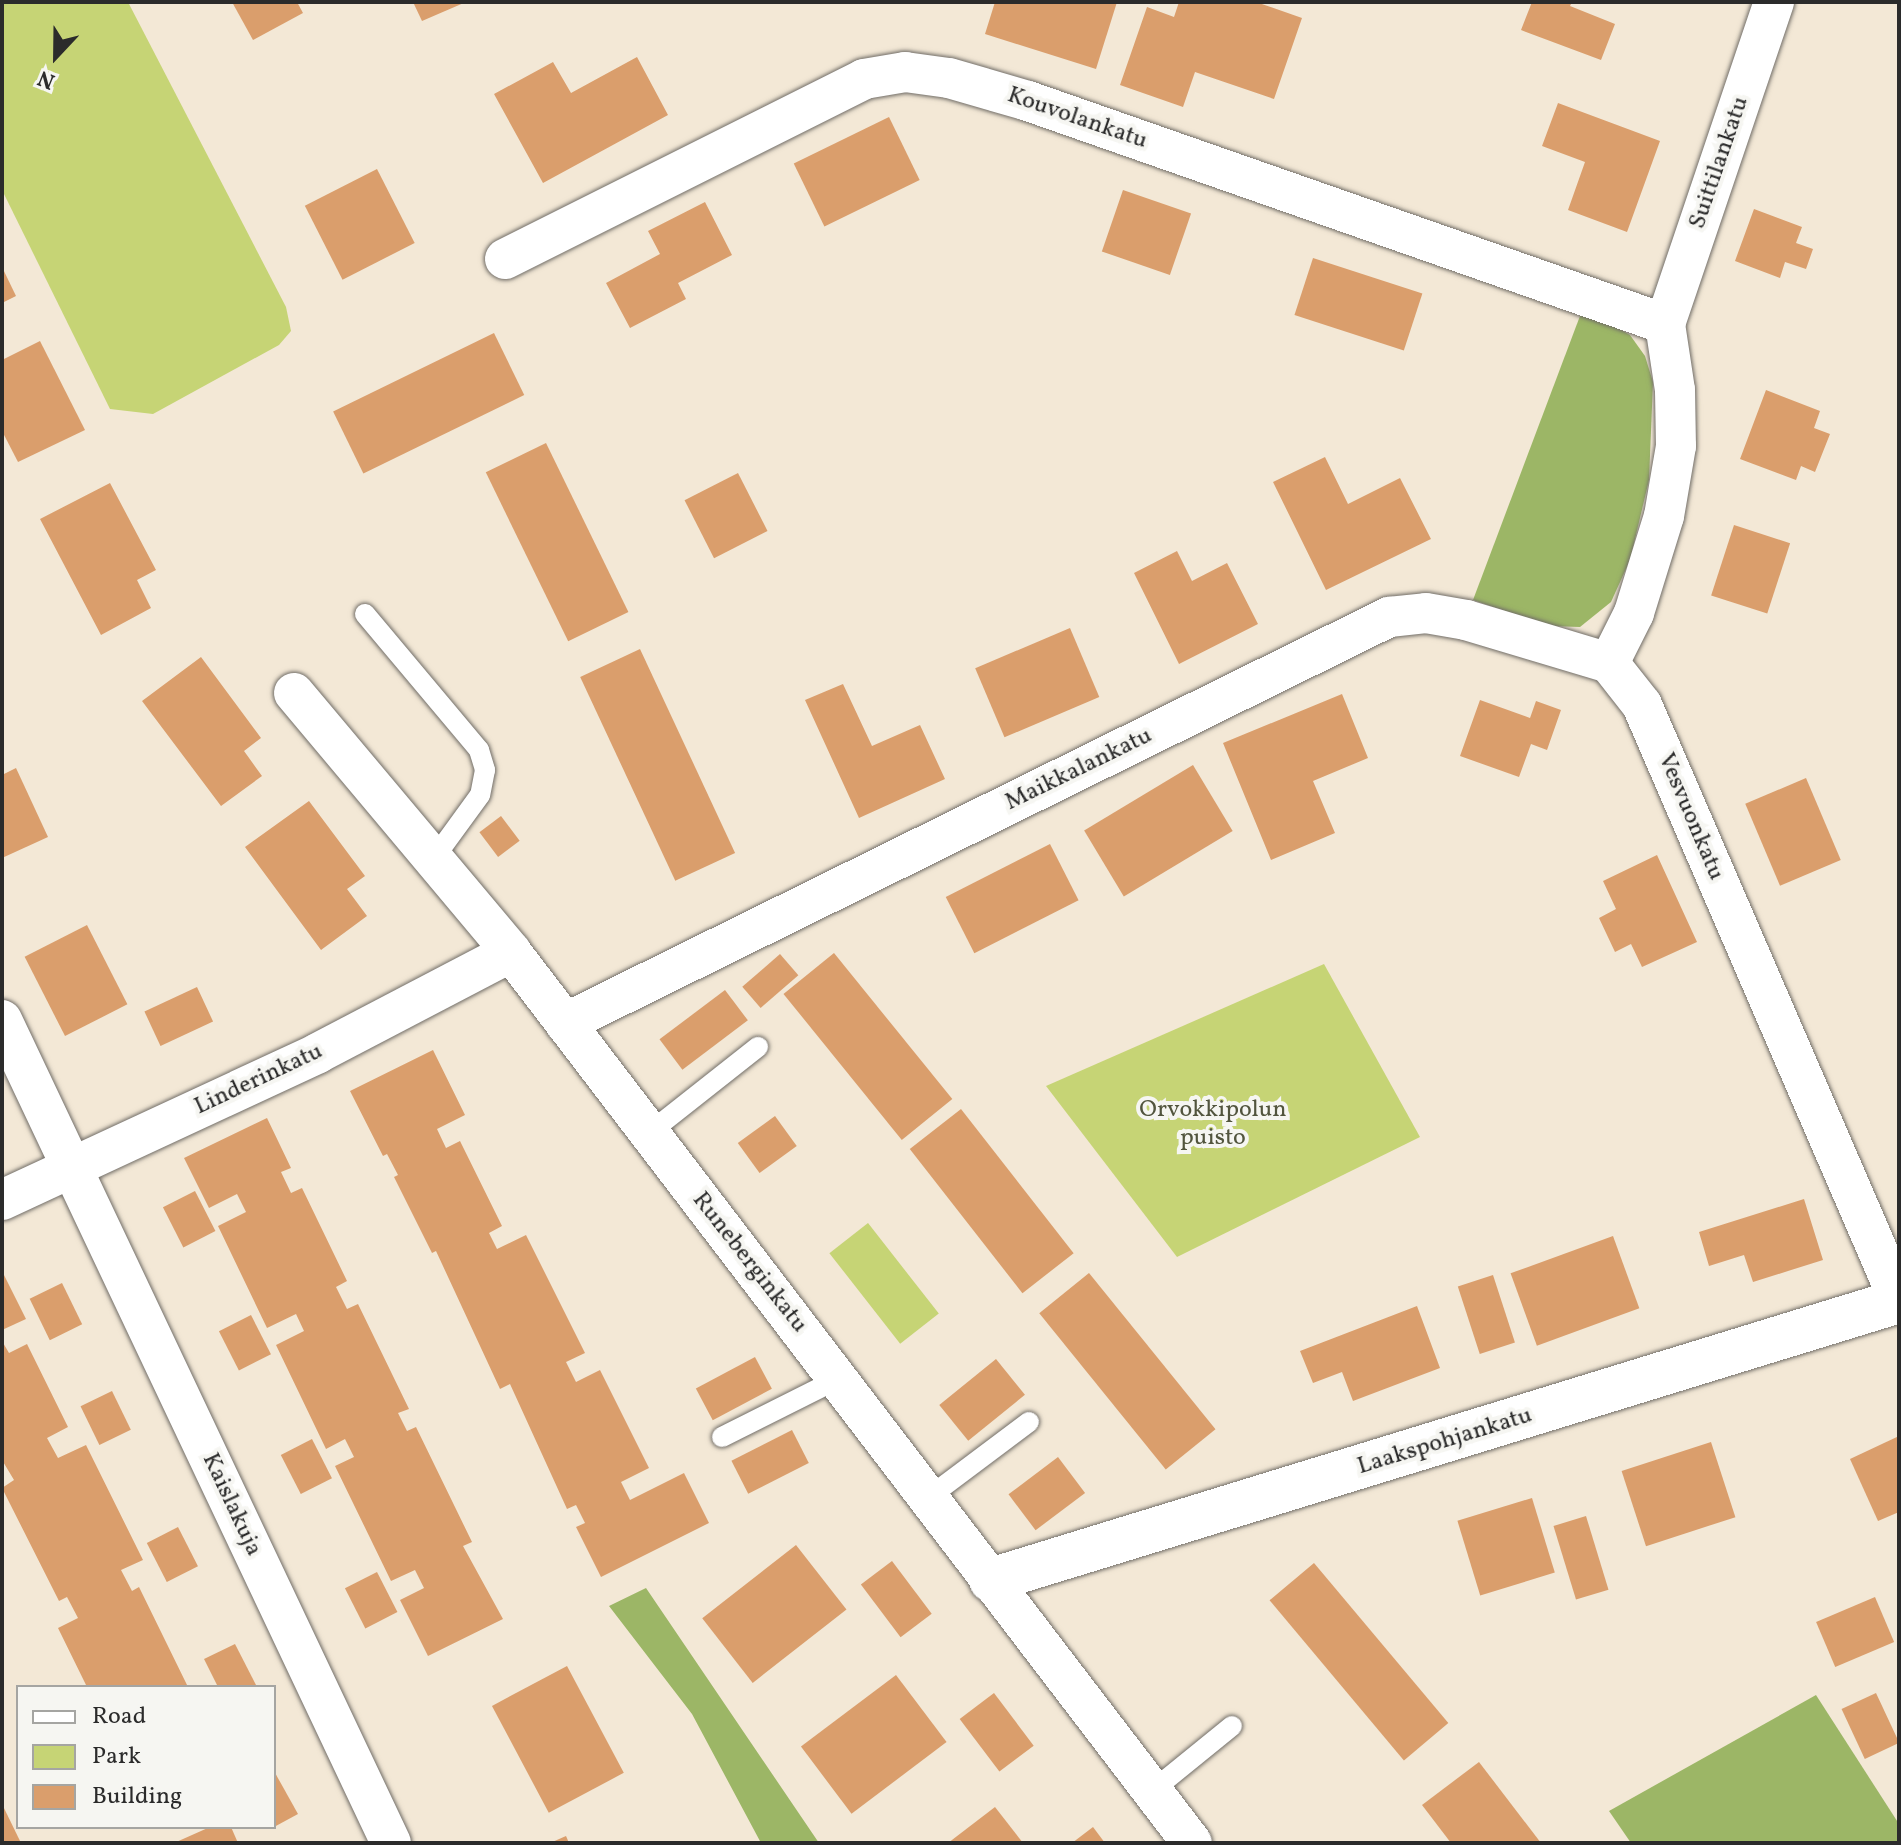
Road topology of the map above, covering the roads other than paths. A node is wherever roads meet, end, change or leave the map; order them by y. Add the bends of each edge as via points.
1 (1774, 2) edge
2 (505, 259) dead end
3 (1665, 324) junction
4 (365, 614) dead end
5 (1609, 663) junction
6 (294, 693) dead end
7 (434, 858) junction
8 (511, 952) junction
9 (2, 1020) edge
10 (565, 1023) junction
11 (758, 1047) dead end
12 (649, 1133) junction
13 (73, 1166) junction
14 (2, 1200) edge
15 (1899, 1301) edge
16 (838, 1379) junction
17 (1029, 1422) dead end
18 (722, 1437) dead end
19 (929, 1497) junction
20 (991, 1580) junction
21 (1232, 1726) dead end
22 (1152, 1791) junction
23 (391, 1843) edge
24 (1192, 1843) edge

1 - 3 street, Suittilankatu
2 - 3 street, Kouvolankatu via 864,79 905,72 949,78 1028,101
3 - 5 street via 1675,390 1673,460 1664,516 1634,613
4 - 7 lane via 479,750 485,770 480,795
5 - 10 street, Maikkalankatu via 1466,620 1426,613 1389,617
5 - 15 street, Vesvuonkatu via 1642,705
6 - 7 street, Runeberginkatu
7 - 8 street, Runeberginkatu
8 - 10 street, Runeberginkatu
8 - 13 street, Linderinkatu via 318,1053
9 - 13 street, Kaislakuja
10 - 12 street, Runeberginkatu
11 - 12 lane
12 - 16 street, Runeberginkatu
13 - 14 street, Linderinkatu
13 - 23 street, Kaislakuja
15 - 20 street, Laakspohjankatu
16 - 18 lane
16 - 19 street, Runeberginkatu
17 - 19 lane
19 - 20 street, Runeberginkatu
20 - 22 street, Runeberginkatu
21 - 22 lane
22 - 24 street, Runeberginkatu

